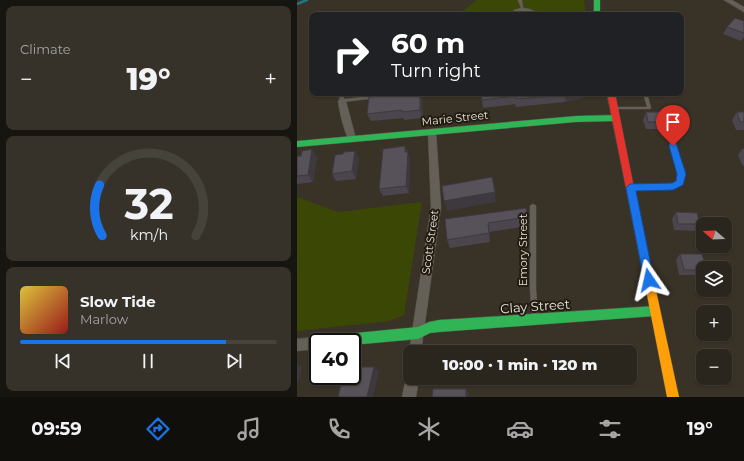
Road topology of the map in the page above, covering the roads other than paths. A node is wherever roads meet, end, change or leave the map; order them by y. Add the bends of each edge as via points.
1 (520, 0) edge
2 (727, 0) edge
3 (595, 1) edge
4 (522, 8) junction
5 (744, 10) edge
6 (514, 12) edge
7 (532, 12) edge
8 (597, 12) edge
9 (360, 96) edge
10 (612, 96) edge
11 (646, 96) edge
12 (342, 97) edge
13 (614, 108) junction
14 (616, 118) junction
15 (432, 132) junction
16 (669, 133) dead end
17 (352, 139) junction
18 (297, 144) edge
19 (630, 188) junction
20 (533, 206) dead end
21 (655, 311) junction
22 (536, 319) junction
23 (418, 333) junction
24 (361, 338) edge
25 (309, 344) edge
26 (297, 345) edge
27 (416, 345) edge
28 (411, 385) edge
29 (409, 397) edge
30 (673, 397) edge

1 - 4 lane
2 - 5 street
3 - 8 street
4 - 6 lane
4 - 7 lane
9 - 12 lane
10 - 13 street
11 - 13 lane via 649,108
12 - 17 street
13 - 14 street
14 - 15 street, Marie Street via 576,119
14 - 19 street
15 - 17 street, Marie Street
15 - 23 street, Scott Street via 436,207
16 - 19 lane via 681,174 680,183 673,186
17 - 18 street, Marie Street
19 - 21 street
20 - 22 lane, Emory Street via 533,290
21 - 22 street, Clay Street
21 - 30 street
22 - 23 street, Clay Street via 439,326
23 - 24 street, Clay Street
23 - 27 street, Scott Street
25 - 26 street
28 - 29 street

